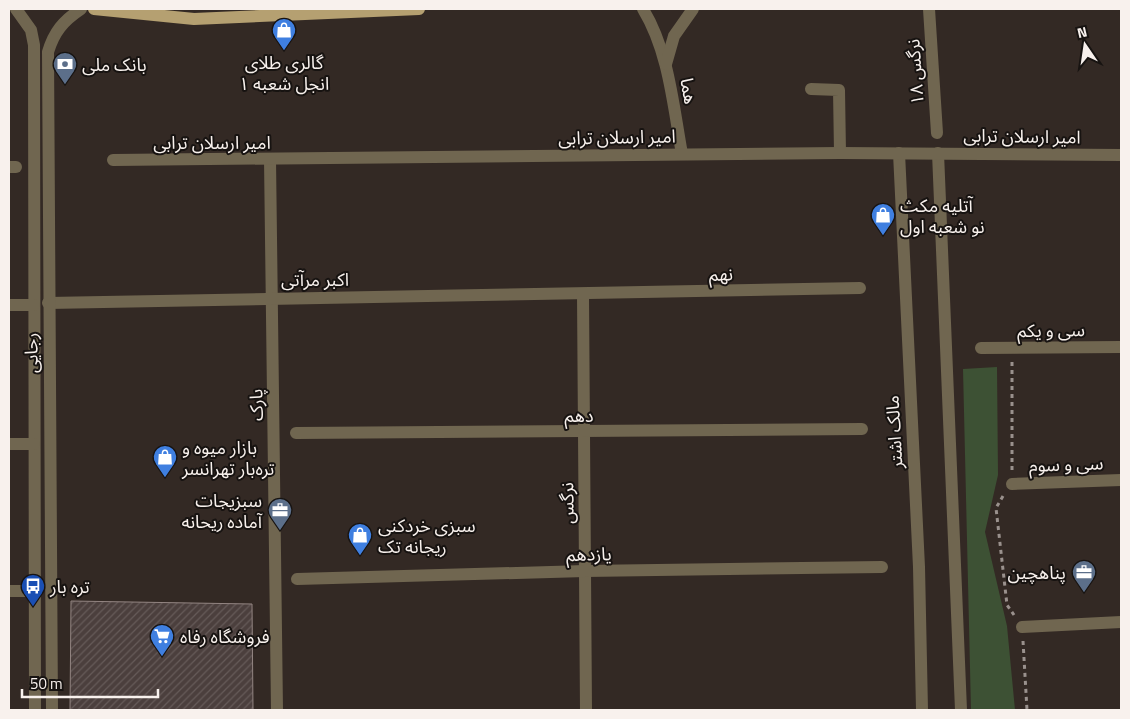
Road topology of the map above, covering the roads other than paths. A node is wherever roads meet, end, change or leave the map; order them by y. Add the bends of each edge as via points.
1 (16, 9) edge
2 (81, 9) edge
3 (94, 9) edge
4 (419, 9) edge
5 (642, 9) edge
6 (693, 9) edge
7 (929, 9) edge
8 (666, 64) junction
9 (811, 90) dead end
10 (937, 133) dead end
11 (840, 153) junction
12 (900, 153) junction
13 (938, 153) junction
14 (682, 154) junction
15 (1121, 154) edge
16 (270, 159) junction
17 (113, 160) dead end
18 (860, 288) dead end
19 (583, 295) junction
20 (272, 297) junction
21 (48, 303) junction
22 (34, 305) junction
23 (9, 306) edge
24 (1121, 347) edge
25 (981, 348) dead end
26 (862, 429) dead end
27 (296, 433) dead end
28 (584, 433) junction
29 (9, 444) edge
30 (34, 444) junction
31 (1121, 480) edge
32 (1012, 484) road end
33 (882, 567) dead end
34 (585, 571) junction
35 (297, 579) dead end
36 (9, 591) edge
37 (34, 591) junction
38 (1121, 622) edge
39 (1022, 627) road end
40 (35, 710) edge
41 (52, 710) edge
42 (277, 710) edge
43 (586, 710) edge
44 (922, 710) edge
45 (961, 710) edge

1 - 22 street, رجایی via 31,30 34,45
2 - 21 street, رجایی via 65,20 53,35 48,52
3 - 4 main road via 194,19
5 - 8 street, هما via 651,22
6 - 8 street via 674,36
7 - 10 street, نرگس ۱۸
8 - 14 street, هما
9 - 11 street via 839,90
11 - 12 street, امیر ارسلان ترابی
11 - 14 street, امیر ارسلان ترابی
12 - 13 street, امیر ارسلان ترابی
12 - 44 street, مالک اشتر via 919,568
13 - 15 street, امیر ارسلان ترابی
13 - 45 street
14 - 16 street, امیر ارسلان ترابی
16 - 17 street, امیر ارسلان ترابی
16 - 20 street, پارک
18 - 19 street, نهم
19 - 20 street, اکبر مرآتی
19 - 28 street, نرگس
20 - 21 street, اکبر مرآتی
20 - 42 street, پارک
21 - 41 street, رجایی
22 - 23 street
22 - 30 street, رجایی
24 - 25 street, سی و یکم
26 - 28 street, دهم
27 - 28 street, دهم
28 - 34 street, نرگس
29 - 30 street
30 - 37 street, رجایی
31 - 32 street, سی و سوم
33 - 34 street, یازدهم
34 - 35 street, یازدهم
34 - 43 street, نرگس
36 - 37 street
37 - 40 street, رجایی
38 - 39 street

